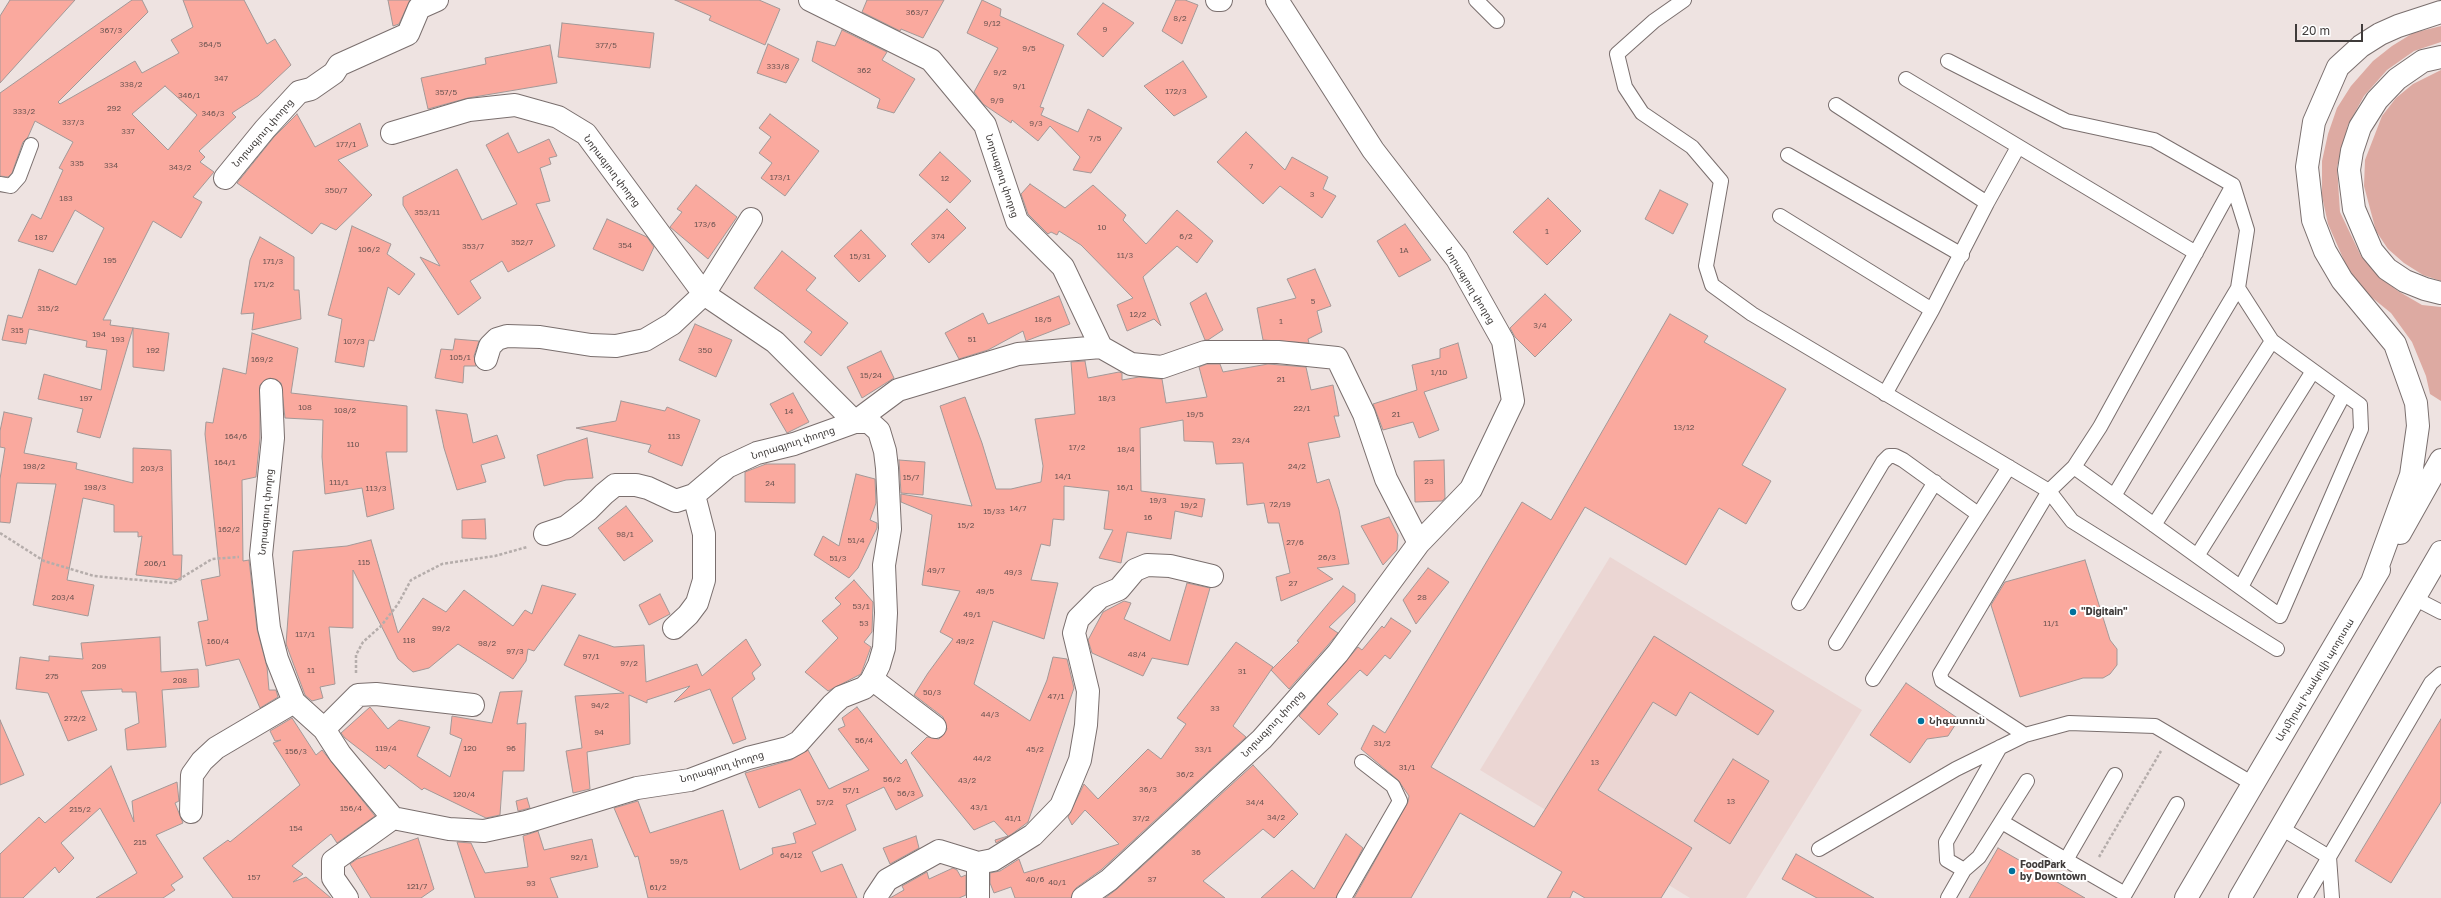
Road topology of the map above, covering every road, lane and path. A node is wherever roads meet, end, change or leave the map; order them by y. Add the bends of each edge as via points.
1 (437, 0) edge
2 (810, 0) edge
3 (1217, 0) edge
4 (1222, 0) edge
5 (1277, 0) edge
6 (1476, 0) edge
7 (1684, 0) edge
8 (2441, 12) edge
9 (1497, 21) dead end
10 (2441, 57) edge
11 (1948, 60) dead end
12 (1906, 79) dead end
13 (1836, 105) dead end
14 (392, 133) dead end
15 (32, 145) dead end
16 (2018, 147) junction
17 (1788, 155) dead end
18 (225, 178) dead end
19 (0, 184) edge
20 (2233, 185) junction
21 (1987, 203) junction
22 (1780, 216) dead end
23 (751, 219) dead end
24 (2196, 253) junction
25 (1962, 255) junction
26 (2238, 288) junction
27 (2441, 293) edge
28 (704, 294) junction
29 (1932, 310) junction
30 (2272, 341) junction
31 (1101, 347) junction
32 (486, 359) dead end
33 (2313, 371) junction
34 (271, 390) dead end
35 (1885, 394) junction
36 (2344, 394) junction
37 (855, 422) junction
38 (2441, 460) edge
39 (2009, 466) junction
40 (2074, 467) junction
41 (1935, 482) junction
42 (2049, 491) junction
43 (694, 495) junction
44 (2114, 496) junction
45 (1978, 514) junction
46 (2154, 525) junction
47 (0, 533) edge
48 (545, 534) joint
49 (1419, 543) junction
50 (2441, 552) edge
51 (261, 555) junction
52 (2197, 556) junction
53 (1212, 576) dead end
54 (2372, 582) junction
55 (2240, 587) junction
56 (2414, 598) junction
57 (1799, 603) dead end
58 (2441, 612) edge
59 (674, 628) dead end
60 (1836, 643) dead end
61 (2277, 649) dead end
62 (2441, 674) edge
63 (872, 679) junction
64 (1873, 679) dead end
65 (358, 695) junction
66 (294, 702) junction
67 (473, 705) dead end
68 (936, 727) dead end
69 (324, 729) junction
70 (2025, 735) junction
71 (2000, 747) junction
72 (2159, 755) dead end
73 (1362, 762) dead end
74 (2115, 775) dead end
75 (2027, 781) dead end
76 (2253, 784) junction
77 (2178, 804) dead end
78 (191, 812) dead end
79 (393, 818) junction
80 (2002, 822) junction
81 (2281, 828) junction
82 (1819, 848) dead end
83 (2329, 857) junction
84 (2066, 860) junction
85 (978, 863) junction
86 (1964, 870) junction
87 (2090, 874) junction
88 (348, 898) edge
89 (875, 898) edge
90 (978, 898) edge
91 (1083, 898) edge
92 (1344, 898) edge
93 (1948, 898) edge
94 (2186, 898) edge
95 (2240, 898) edge
96 (2305, 898) edge
97 (2332, 898) edge

1 - 18 main road, Նորագյուղ փողոց via 419,8 408,34 339,65 334,73 311,89 299,92 264,129
2 - 31 main road, Նորագյուղ փողոց via 931,60 985,125 1017,221 1063,267
3 - 4 main road
5 - 49 main road, Նորագյուղ փողոց via 1374,150 1457,259 1503,340 1513,401 1471,489
6 - 9 lane
7 - 35 lane via 1654,21 1617,54 1625,87 1642,113 1692,147 1721,181 1706,266 1712,286 1752,314
8 - 54 main road via 2380,34 2361,46 2338,67 2314,122 2306,167 2313,220 2325,250 2342,280 2395,344 2416,403 2418,426 2411,475
10 - 27 main road via 2423,61 2397,79 2377,100 2360,127 2349,170 2354,209 2372,251 2387,269 2405,281 2425,290
11 - 20 lane via 2066,121 2154,140
12 - 16 lane
13 - 21 lane
14 - 28 main road, Նորագյուղ փողոց via 470,110 515,105 558,117 586,134
15 - 19 lane via 19,177 11,186
16 - 21 lane
16 - 24 lane
17 - 25 lane
20 - 24 lane
20 - 26 lane via 2247,230
21 - 25 lane
22 - 29 lane
23 - 28 main road
24 - 40 lane via 2100,427
25 - 29 lane
26 - 30 lane
26 - 44 lane
28 - 32 main road via 672,324 645,340 616,346 519,336 496,339 490,346
28 - 37 main road, Նորագյուղ փողոց via 775,342
29 - 35 lane
30 - 33 lane
30 - 46 lane
31 - 37 main road, Նորագյուղ փողոց via 1018,354 898,390
31 - 49 main road via 1131,364 1162,367 1205,352 1278,352 1337,358 1364,414 1386,479
33 - 36 lane
33 - 52 lane
34 - 51 main road, Նորագյուղ փողոց via 273,438
35 - 39 lane
36 - 55 lane
36 - 55 lane via 2360,404 2361,429 2280,616
37 - 43 main road, Նորագյուղ փողոց via 794,444 757,453 728,467
37 - 63 main road, Նորագյուղ փողոց via 869,422 879,431 887,468 890,529 884,566 884,648
38 - 54 main road, Ադմիրալ Իսակովի պողոտա
39 - 42 lane
39 - 45 lane
40 - 42 lane
40 - 44 lane
41 - 45 lane
41 - 57 lane via 1904,460 1889,456
41 - 60 lane
42 - 61 lane via 2072,521
42 - 70 lane via 1940,674 1942,681
43 - 48 main road, Նորագյուղ փողոց via 676,501 636,485 615,486 566,527
43 - 59 main road via 704,534 704,580 696,603
44 - 46 lane
45 - 64 lane
46 - 52 lane
47 - 51 path via 44,561 94,576 173,583 212,559
48 - 65 path via 533,546 495,556 442,564 411,580 398,604 381,626 363,642 356,655
49 - 91 main road, Նորագյուղ փողոց via 1338,654 1262,739 1109,880
50 - 56 main road
51 - 66 main road, Նորագյուղ փողոց via 269,628 277,659
52 - 55 lane
53 - 85 main road via 1170,566 1147,565 1135,570 1124,585 1100,598 1081,616 1074,633 1088,691 1086,725 1080,760 1061,806 1033,835 993,860
54 - 76 main road, Ադմիրալ Իսակովի պողոտա
56 - 58 lane
56 - 81 main road
62 - 83 lane via 2431,683
63 - 68 main road
63 - 79 main road, Նորագյուղ փողոց via 864,688 841,697 799,742 788,748 748,758 690,780 637,788 526,822 484,831 449,829
65 - 67 main road via 376,694
65 - 69 main road
66 - 69 main road, Նորագյուղ փողոց
66 - 78 main road via 216,748 202,761 192,775
69 - 79 main road, Նորագյուղ փողոց via 340,754
70 - 71 lane
70 - 76 lane via 2069,723 2155,726
71 - 82 lane via 1956,769
71 - 86 lane via 1946,842 1947,860
72 - 87 path
73 - 92 lane via 1393,786 1400,801
74 - 84 lane
75 - 80 lane
76 - 94 main road, Ադմիրալ Իսակովի պողոտա
77 - 87 lane via 2125,894
79 - 88 main road via 333,861 333,878
80 - 84 lane
80 - 86 lane via 1979,858
81 - 83 lane
81 - 95 main road
83 - 96 lane
83 - 97 lane
84 - 87 lane
85 - 89 main road via 939,851 887,880
85 - 90 main road
86 - 93 lane

